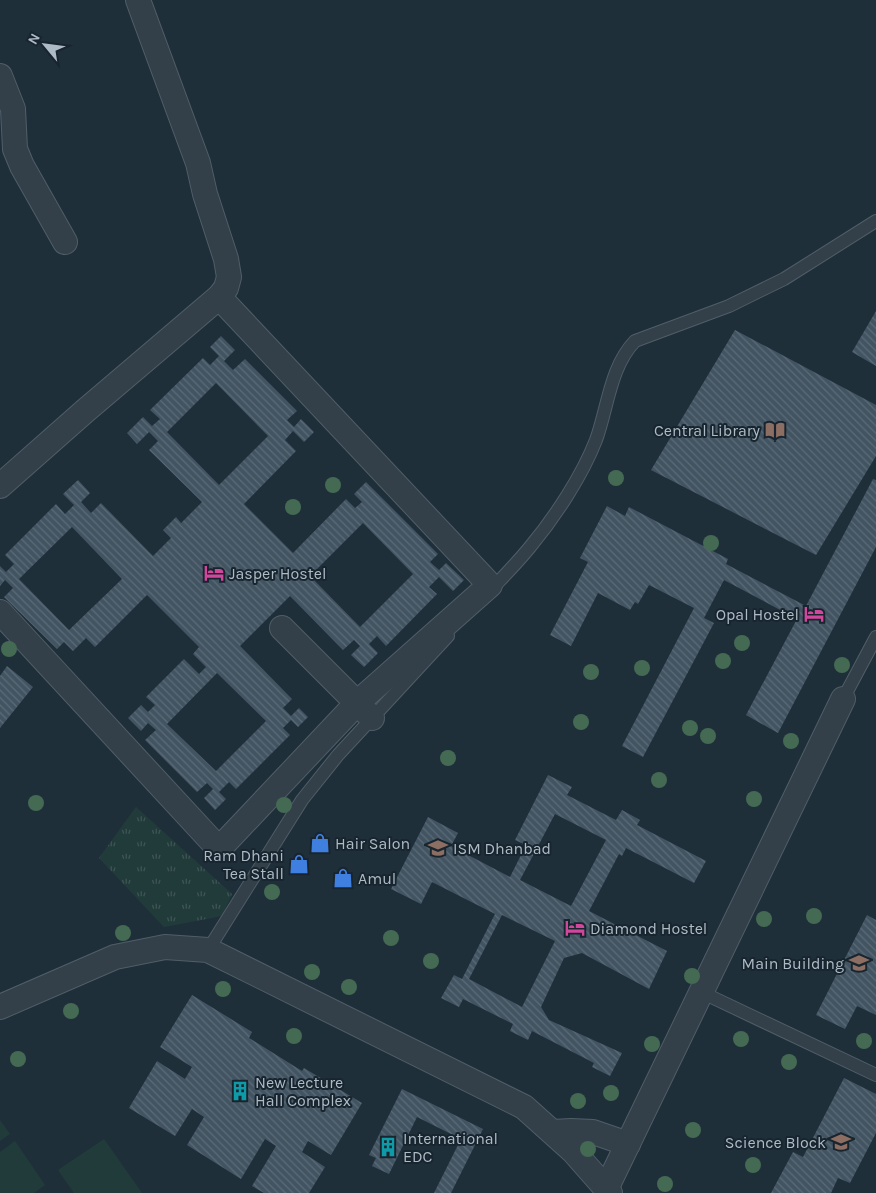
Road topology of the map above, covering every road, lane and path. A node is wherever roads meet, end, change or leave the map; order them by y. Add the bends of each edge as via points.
1 (138, 0) edge
2 (0, 76) edge
3 (876, 221) edge
4 (65, 242) dead end
5 (219, 297) junction
6 (0, 486) edge
7 (0, 612) edge
8 (282, 628) dead end
9 (876, 637) edge
10 (843, 699) joint
11 (364, 710) junction
12 (208, 950) junction
13 (701, 992) junction
14 (0, 1008) edge
15 (876, 1075) edge
16 (552, 1132) junction
17 (628, 1144) junction
18 (608, 1191) edge

1 - 5 street via 198,163 226,259 229,277
2 - 4 street via 13,109 15,149
3 - 11 lane via 776,282 729,306 635,341 626,350 596,440 574,486 531,547
5 - 6 street
5 - 11 street via 490,584
7 - 11 street via 219,849
8 - 11 street
9 - 10 lane
10 - 13 street
11 - 12 lane via 338,755 302,800
12 - 14 street via 166,947 115,958
12 - 16 street via 524,1107
13 - 15 lane
13 - 17 street
16 - 17 street via 593,1132
16 - 18 street
17 - 18 street

